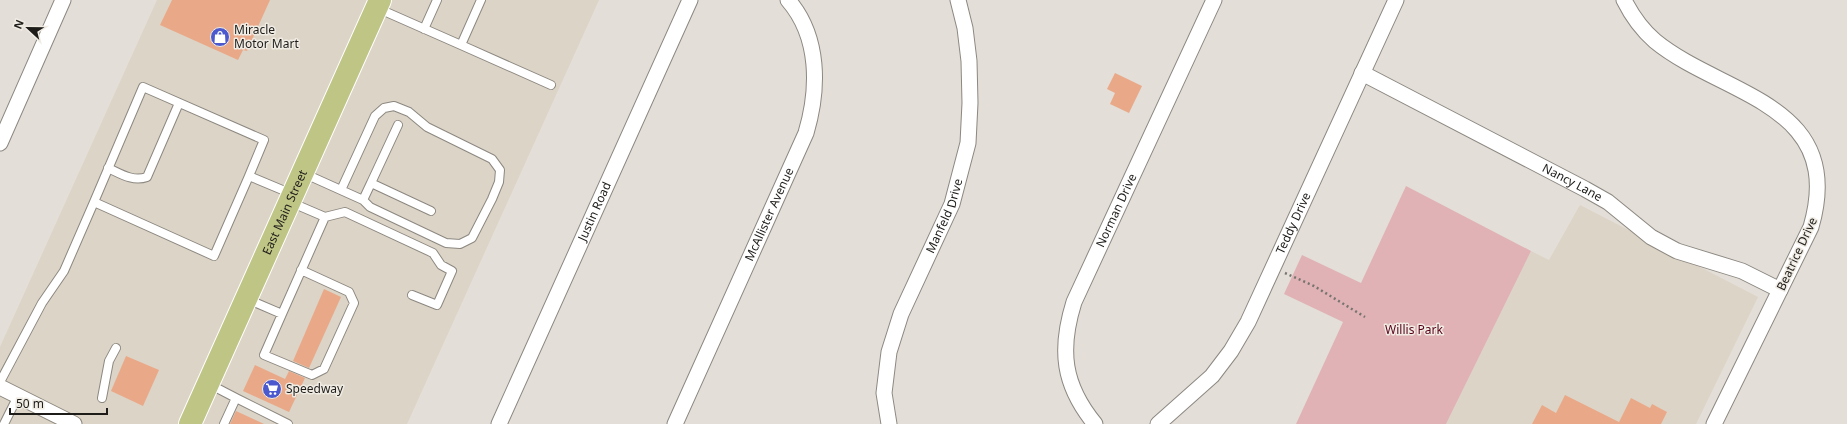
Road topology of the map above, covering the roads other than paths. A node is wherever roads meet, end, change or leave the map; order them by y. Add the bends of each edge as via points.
1 (63, 0) edge
2 (437, 0) edge
3 (481, 0) edge
4 (690, 0) edge
5 (788, 0) edge
6 (958, 0) edge
7 (1214, 0) edge
8 (1396, 0) edge
9 (1624, 0) edge
10 (379, 4) edge
11 (424, 29) junction
12 (461, 45) junction
13 (1362, 73) junction
14 (551, 86) dead end
15 (179, 103) junction
16 (398, 125) dead end
17 (0, 143) edge
18 (108, 168) junction
19 (303, 173) junction
20 (249, 176) junction
21 (371, 183) junction
22 (341, 190) junction
23 (291, 198) junction
24 (363, 200) junction
25 (94, 202) junction
26 (431, 211) dead end
27 (325, 218) junction
28 (301, 270) junction
29 (1780, 290) junction
30 (412, 295) dead end
31 (246, 298) junction
32 (282, 314) junction
33 (116, 348) dead end
34 (0, 382) edge
35 (208, 384) junction
36 (0, 387) edge
37 (18, 396) junction
38 (102, 398) dead end
39 (236, 398) junction
40 (4, 424) edge
41 (74, 424) edge
42 (190, 424) edge
43 (224, 424) edge
44 (288, 424) edge
45 (499, 424) edge
46 (675, 424) edge
47 (889, 424) edge
48 (1095, 424) edge
49 (1158, 424) edge
50 (1714, 424) edge

1 - 17 street
2 - 11 lane
3 - 12 lane
4 - 45 street, Justin Road
5 - 46 street, McAllister Avenue via 802,23 810,44 815,68 812,112 806,133
6 - 47 street, Manfeld Drive via 966,28 969,61 968,143 952,204 901,314 889,352 884,393
7 - 48 street, Norman Drive via 1074,302 1067,323 1065,359 1068,377 1077,398
8 - 13 street, Teddy Drive
9 - 29 street, Beatrice Drive via 1642,30 1656,41 1674,54 1782,111 1800,127 1810,142 1821,175 1820,199 1811,227
10 - 11 lane
10 - 19 main road, East Main Street
11 - 12 lane
12 - 14 lane
13 - 29 street, Nancy Lane via 1585,189 1608,202 1651,237 1677,251 1742,271
13 - 49 street, Teddy Drive via 1248,322 1212,376
15 - 18 lane via 147,177 131,178
15 - 18 lane via 143,87
15 - 20 lane via 264,140
16 - 21 lane
18 - 25 lane
19 - 22 lane
19 - 23 main road, East Main Street
20 - 23 lane
20 - 25 lane via 214,256
21 - 24 lane
21 - 26 lane
22 - 24 lane
22 - 24 lane via 375,116 384,108 394,106 409,112 428,127 492,159 500,170 499,182 492,199 472,238 460,244 446,243 370,207
23 - 27 lane
23 - 31 main road, East Main Street
25 - 34 lane via 64,272 42,303
27 - 28 lane
27 - 30 lane via 345,212 433,252 441,265 452,271 437,305
28 - 32 lane
28 - 32 lane via 350,292 354,303 324,369 312,375 264,354
29 - 50 street, Beatrice Drive
31 - 32 lane
31 - 35 main road, East Main Street
33 - 38 lane via 109,361
35 - 39 lane
35 - 42 main road, East Main Street
36 - 37 street
37 - 40 lane
37 - 41 street
39 - 43 lane
39 - 44 lane

